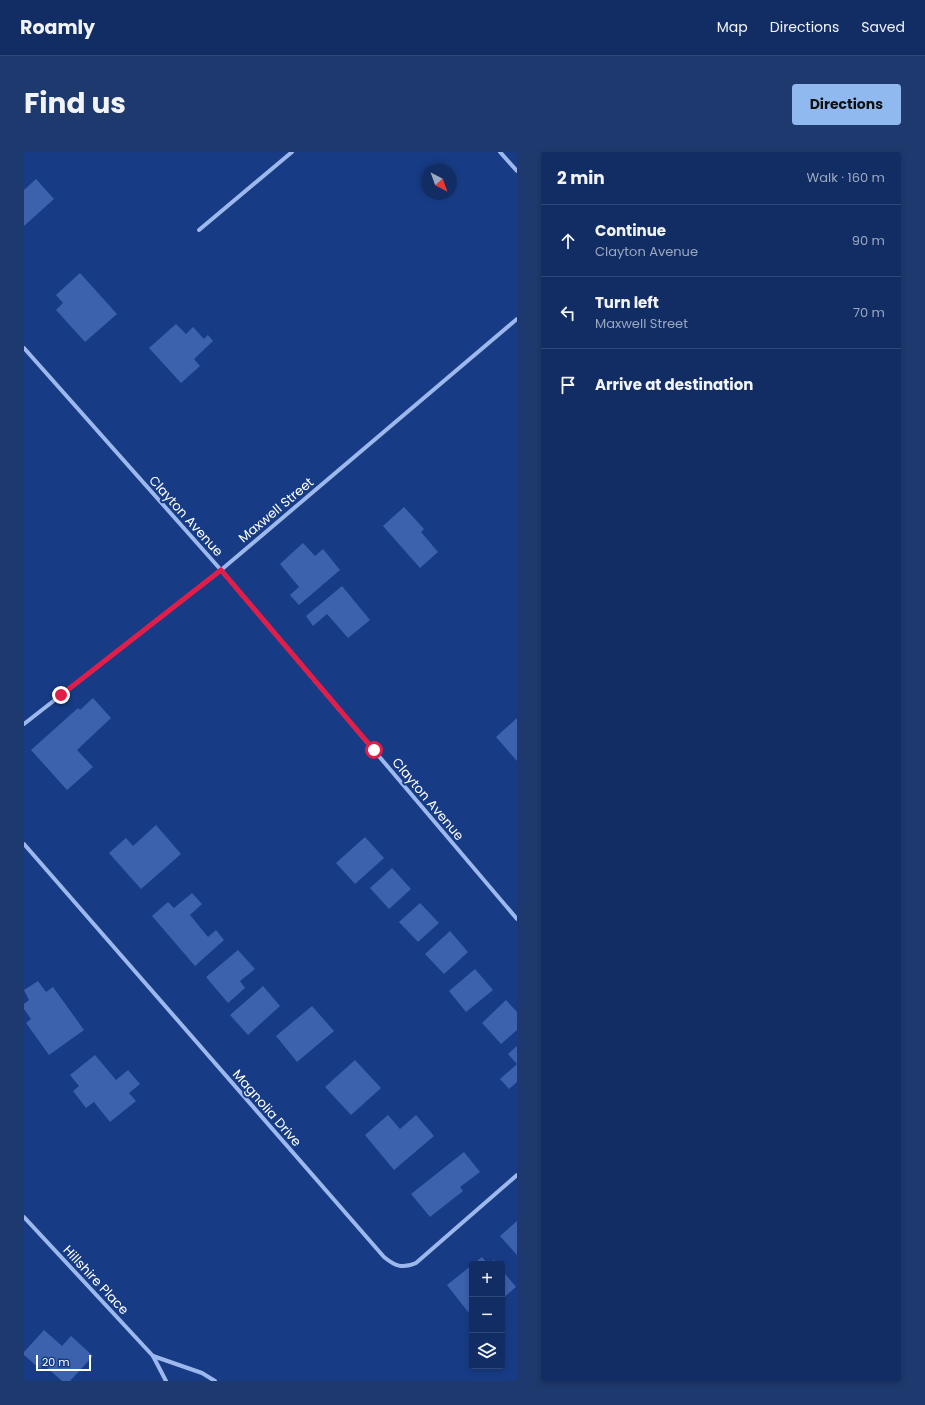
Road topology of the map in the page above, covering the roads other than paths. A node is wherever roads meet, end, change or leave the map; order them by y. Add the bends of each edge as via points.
1 (292, 152) edge
2 (500, 152) edge
3 (517, 171) edge
4 (199, 230) dead end
5 (517, 319) edge
6 (24, 348) edge
7 (221, 570) junction
8 (24, 724) edge
9 (24, 844) edge
10 (517, 919) edge
11 (517, 1175) edge
12 (24, 1217) edge
13 (153, 1356) junction
14 (166, 1381) edge
15 (215, 1381) edge

1 - 4 street
2 - 3 street
5 - 7 street, Maxwell Street
6 - 7 street, Clayton Avenue
7 - 8 street, Maxwell Street
7 - 10 street, Clayton Avenue
9 - 11 street, Magnolia Drive via 378,1251 393,1265 406,1267 416,1263
12 - 13 street, Hillshire Place
13 - 14 street, Hillshire Place
13 - 15 street, Hillshire Place via 202,1373

